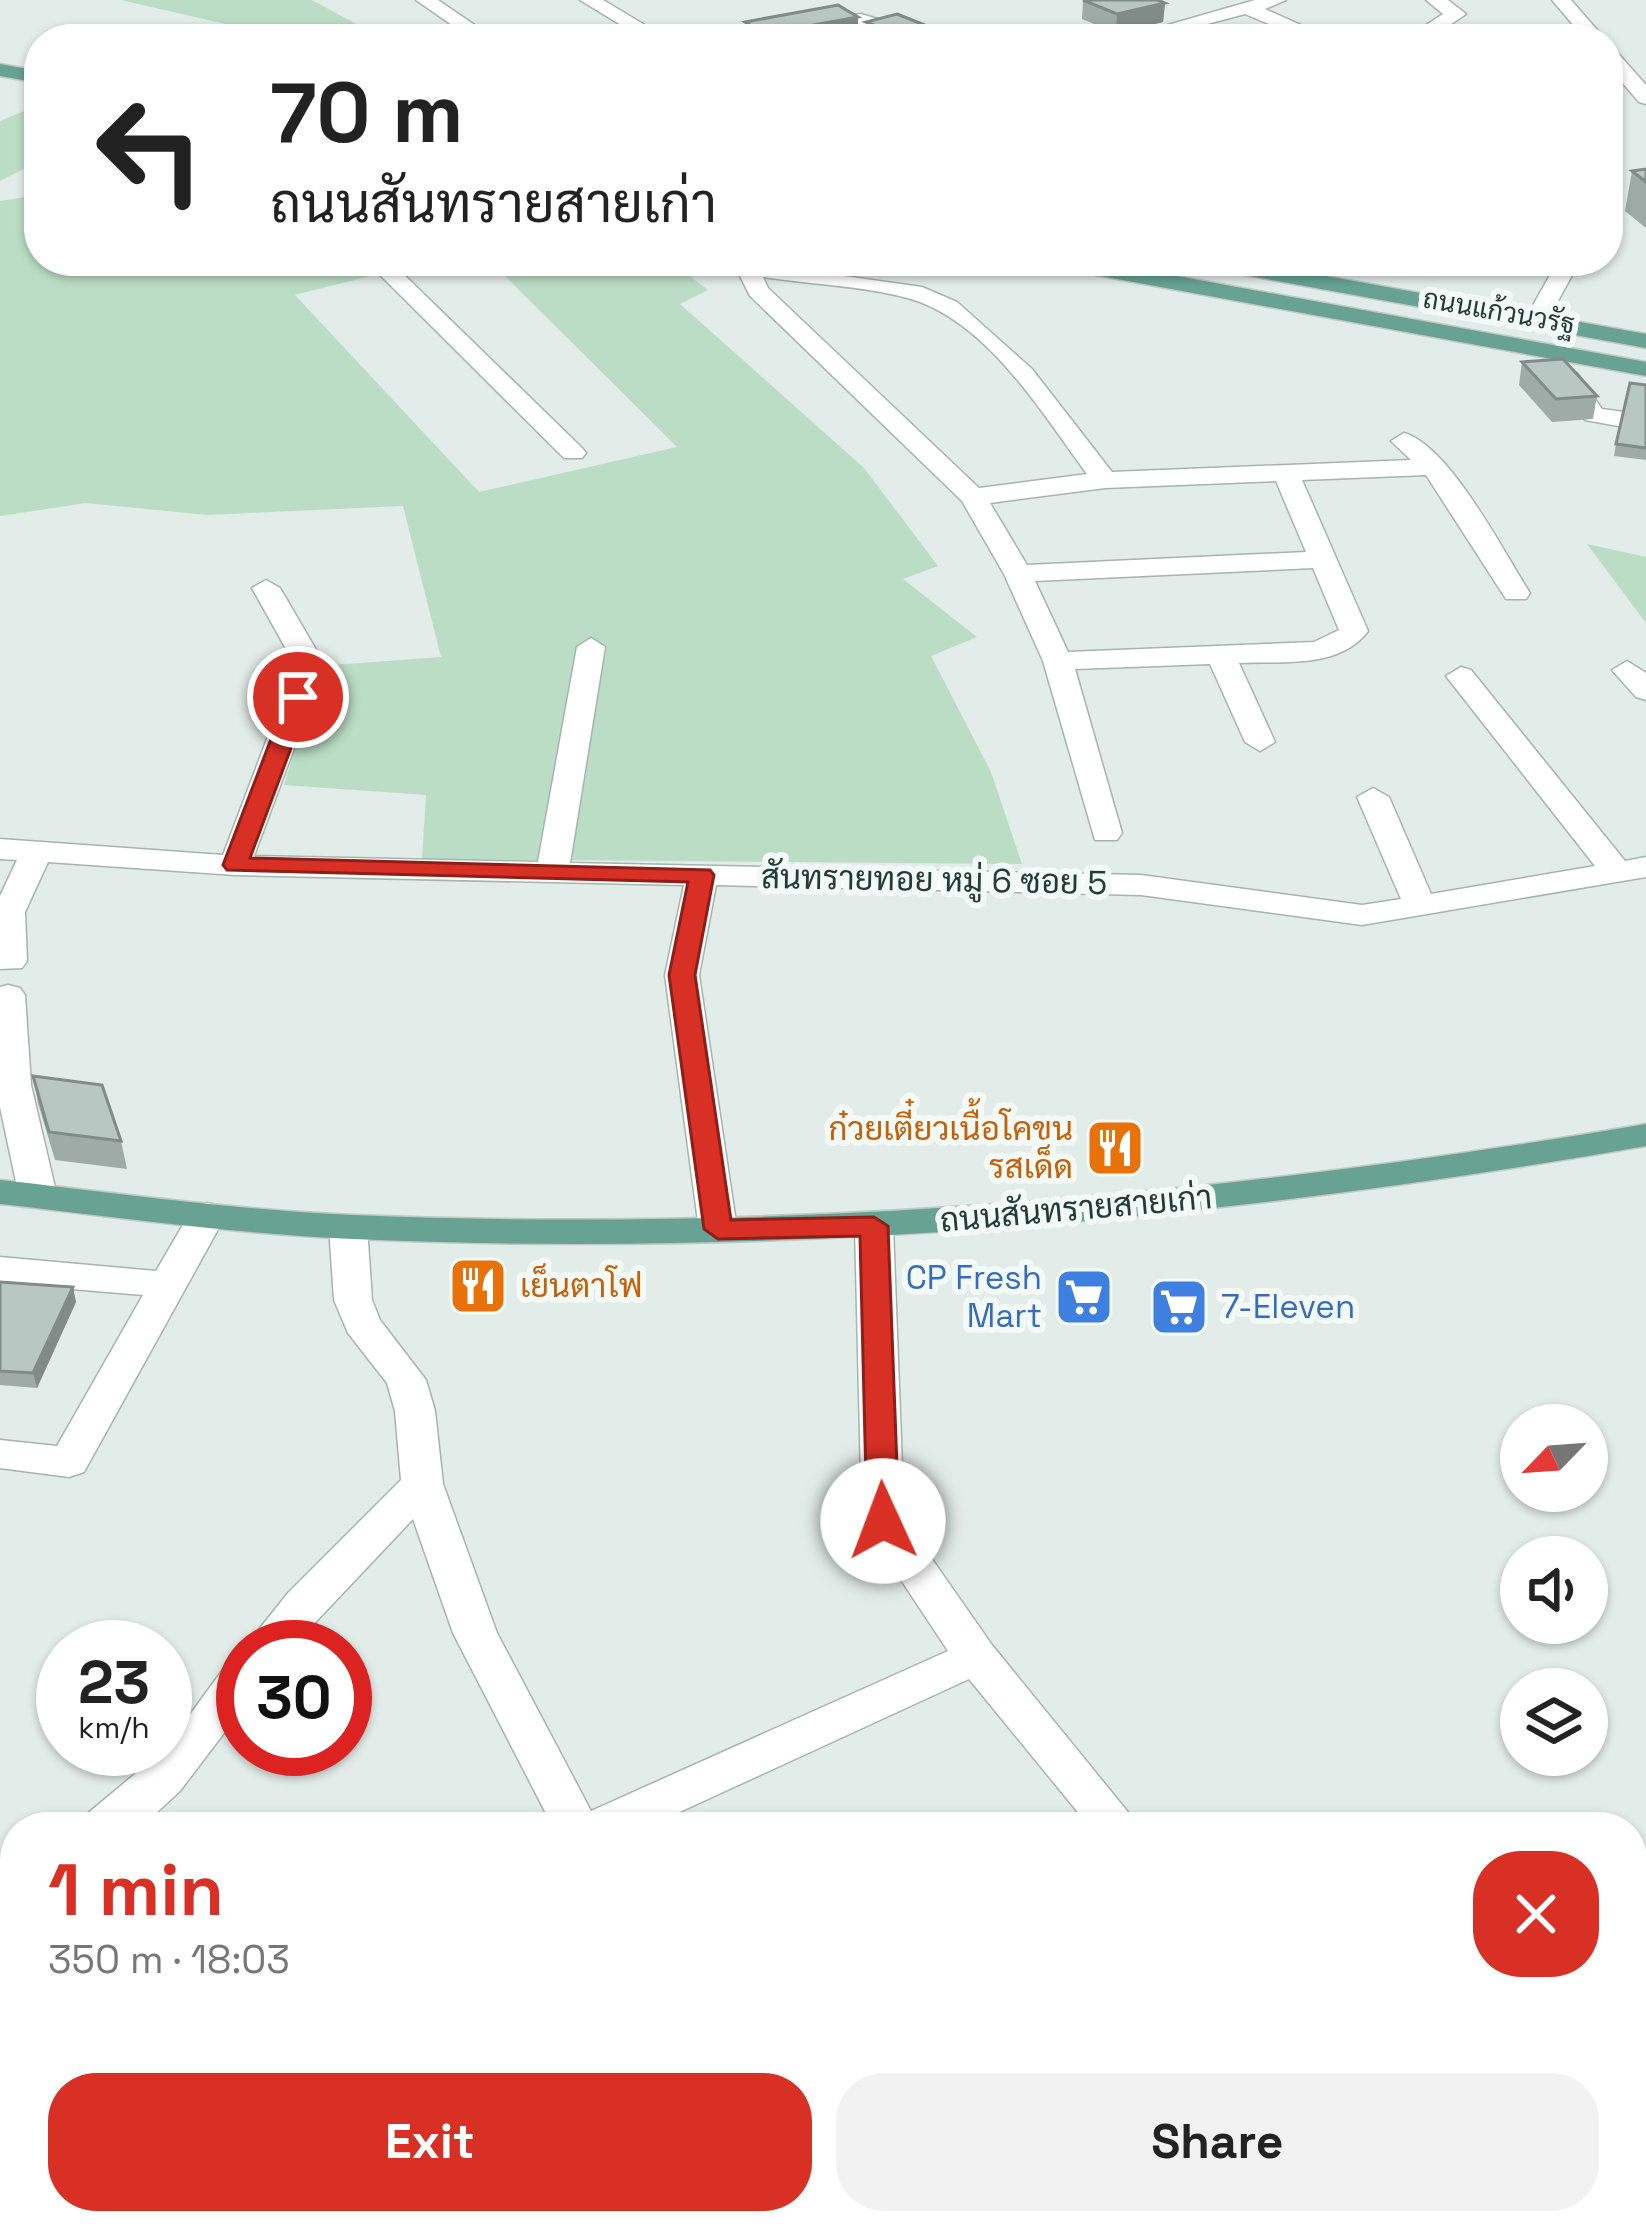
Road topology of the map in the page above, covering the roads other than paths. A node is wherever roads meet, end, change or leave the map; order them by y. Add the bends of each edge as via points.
1 (425, 0) edge
2 (589, 0) edge
3 (1277, 0) edge
4 (1435, 0) edge
5 (1561, 0) edge
6 (1248, 9) junction
7 (462, 24) edge
8 (631, 24) edge
9 (831, 24) edge
10 (874, 24) edge
11 (1188, 24) edge
12 (1285, 24) edge
13 (1440, 24) edge
14 (1582, 24) edge
15 (1623, 75) edge
16 (1646, 98) edge
17 (392, 276) edge
18 (752, 276) edge
19 (814, 276) edge
20 (1139, 276) edge
21 (1315, 276) edge
22 (1561, 276) edge
23 (1536, 321) junction
24 (1646, 341) edge
25 (1549, 351) junction
26 (1646, 369) edge
27 (1646, 423) edge
28 (1404, 441) dead end
29 (573, 453) dead end
30 (1434, 466) junction
31 (1286, 473) junction
32 (1105, 480) junction
33 (973, 497) junction
34 (1323, 559) junction
35 (1018, 574) junction
36 (266, 588) dead end
37 (1516, 593) dead end
38 (591, 647) dead end
39 (1221, 656) junction
40 (1058, 661) junction
41 (1461, 676) dead end
42 (1260, 742) dead end
43 (1373, 797) dead end
44 (1106, 833) dead end
45 (0, 850) edge
46 (37, 852) junction
47 (235, 865) junction
48 (1631, 869) edge
49 (554, 872) junction
50 (702, 875) junction
51 (1421, 908) junction
52 (1646, 1135) edge
53 (0, 1192) edge
54 (38, 1196) junction
55 (207, 1215) junction
56 (874, 1226) junction
57 (348, 1227) junction
58 (718, 1229) junction
59 (0, 1270) edge
60 (168, 1285) junction
61 (0, 1454) edge
62 (422, 1484) junction
63 (290, 1620) edge
64 (976, 1657) junction
65 (216, 1711) edge
66 (127, 1812) edge
67 (568, 1812) edge
68 (634, 1812) edge
69 (1105, 1812) edge

1 - 7 street
2 - 8 street
3 - 6 street
4 - 13 street via 1456,14
5 - 14 street
6 - 11 street
6 - 12 street
9 - 10 street
15 - 16 street
17 - 29 street
18 - 33 street via 758,291
19 - 32 street via 945,304 1007,361
20 - 25 main road, ถนนแก้วนวรัฐ
21 - 23 main road, ถนนแก้วนวรัฐ
22 - 23 street
23 - 24 main road, ถนนแก้วนวรัฐ
25 - 26 main road, ถนนแก้วนวรัฐ
25 - 27 street via 1594,415
28 - 30 street
30 - 31 street
30 - 37 street
31 - 32 street
31 - 34 street
32 - 33 street
33 - 35 street
34 - 35 street
34 - 39 street via 1354,631 1342,643
35 - 40 street
36 - 47 street via 310,665
38 - 49 street
39 - 40 street
39 - 42 street
40 - 44 street
41 - 48 street
43 - 51 street
45 - 46 street, สันทรายทอย หมู่ 6 ซอย 5
46 - 47 street, สันทรายทอย หมู่ 6 ซอย 5
46 - 54 street via 9,912 9,978 13,1085
47 - 49 street, สันทรายทอย หมู่ 6 ซอย 5
48 - 51 street, สันทรายทอย หมู่ 6 ซอย 5
49 - 50 street, สันทรายทอย หมู่ 6 ซอย 5
50 - 51 street, สันทรายทอย หมู่ 6 ซอย 5 via 1142,885 1362,915
50 - 58 street via 682,975
52 - 56 main road, ถนนสันทรายสายเก่า via 1337,1186
53 - 54 main road, ถนนสันทรายสายเก่า
54 - 55 main road, ถนนสันทรายสายเก่า
55 - 57 main road, ถนนสันทรายสายเก่า
55 - 60 street
56 - 58 main road, ถนนสันทรายสายเก่า
56 - 64 street via 883,1521
57 - 58 main road, ถนนสันทรายสายเก่า
57 - 62 street via 353,1300 406,1380
59 - 60 street
60 - 61 street via 69,1462
62 - 63 street
62 - 67 street via 475,1634
64 - 68 street
64 - 69 street
65 - 66 street

